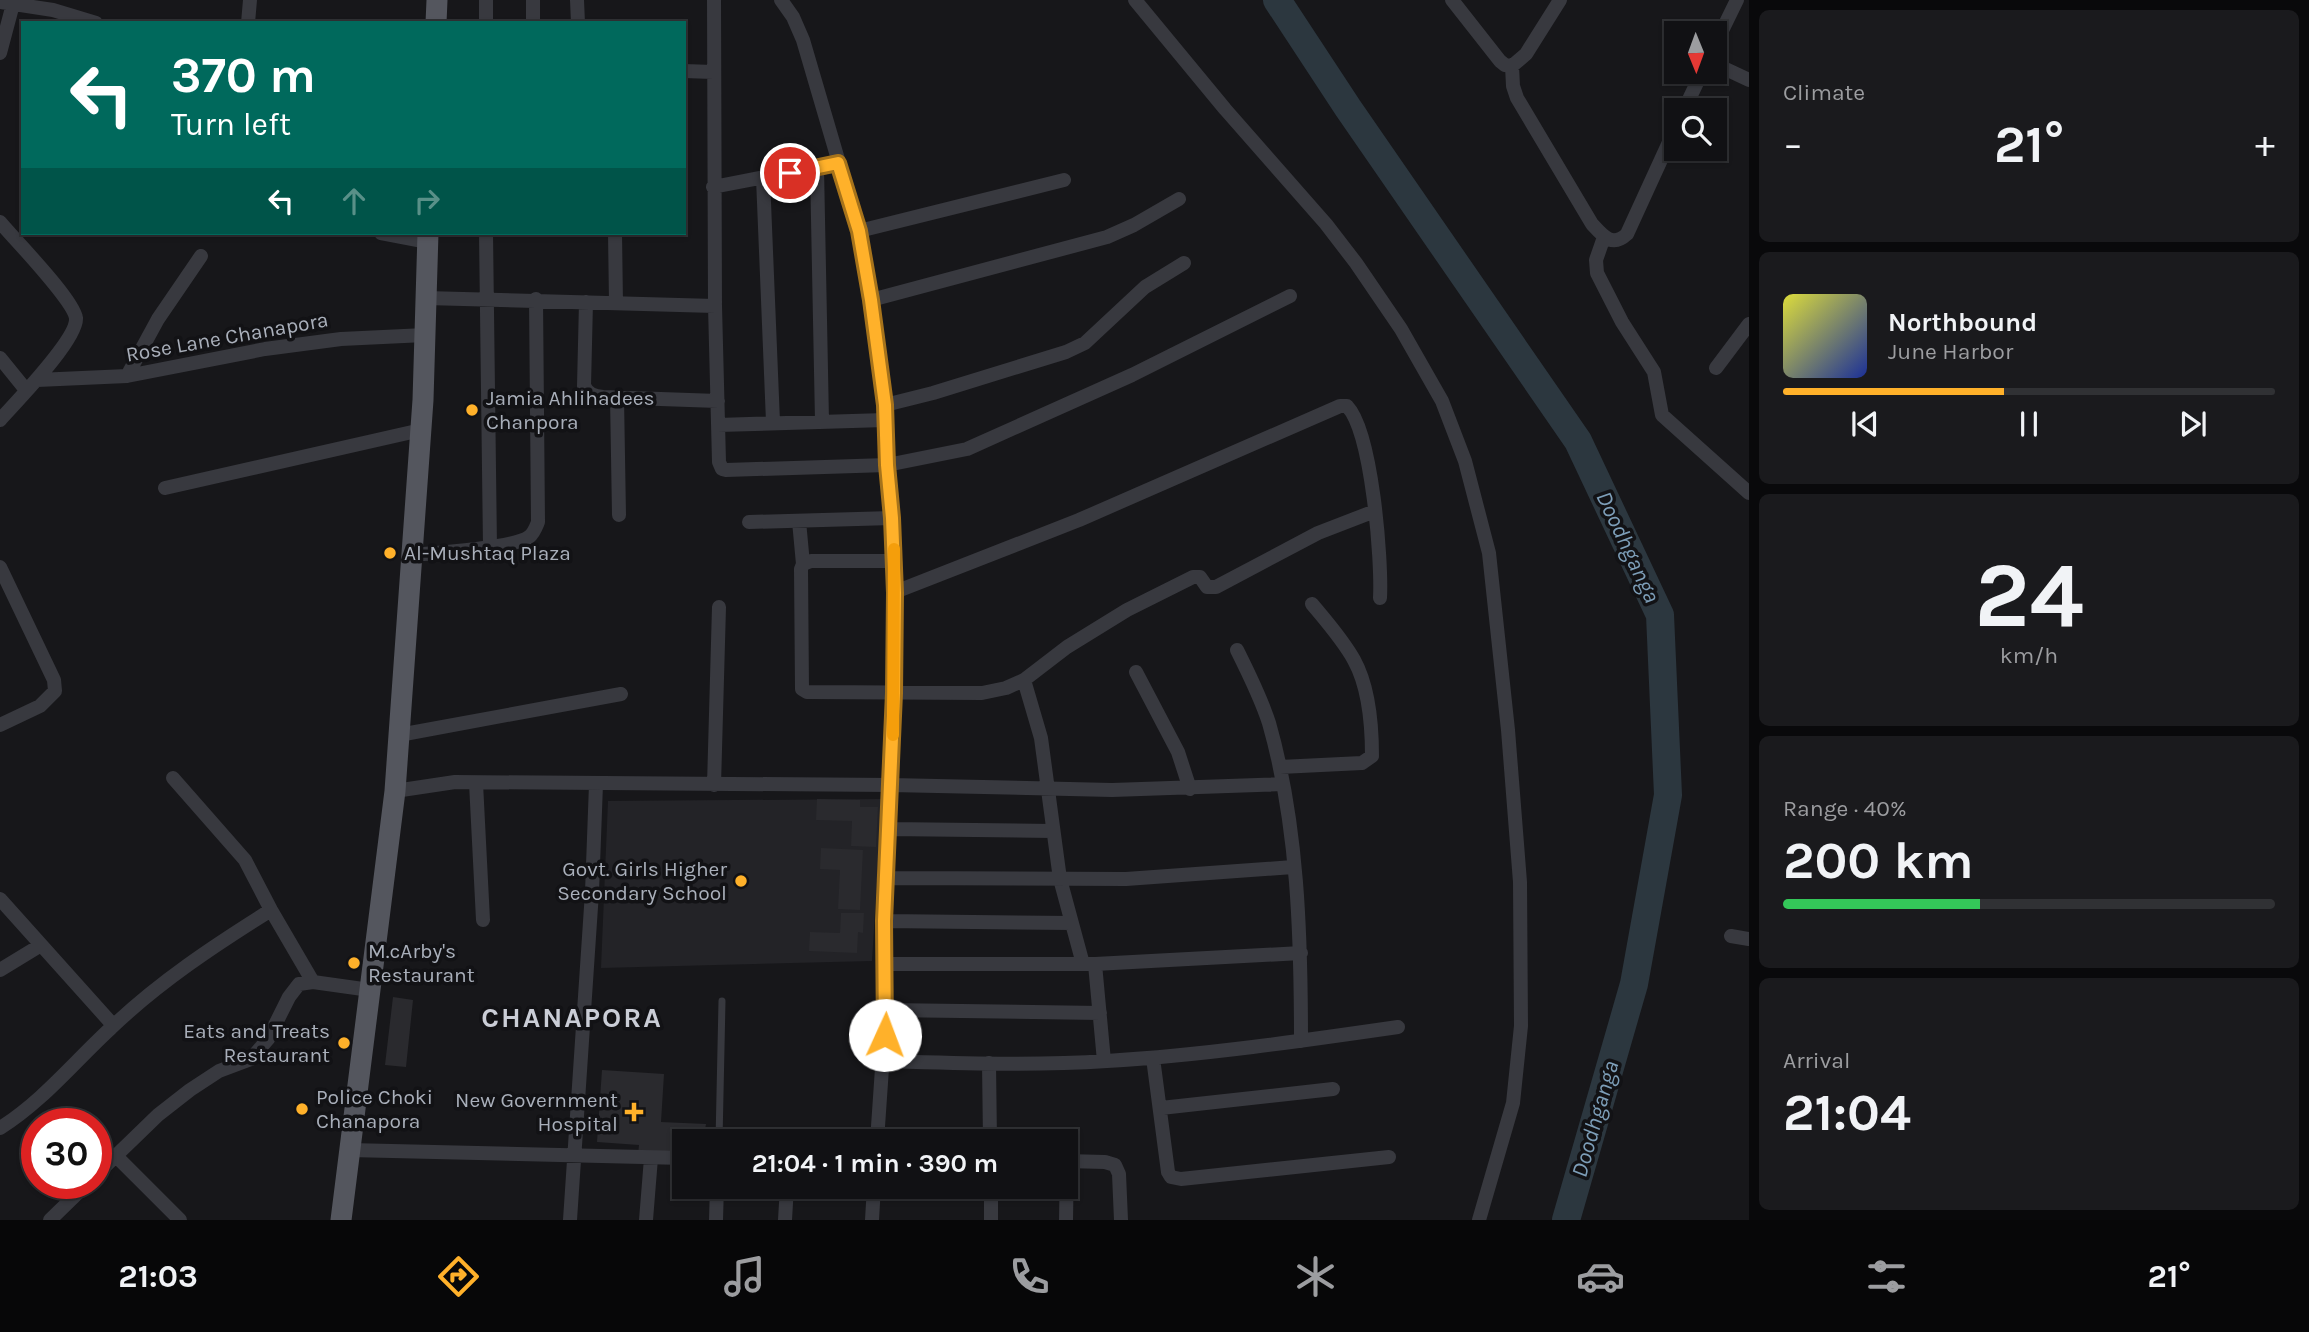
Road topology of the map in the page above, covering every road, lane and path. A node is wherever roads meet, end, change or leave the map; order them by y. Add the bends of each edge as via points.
1 (250, 0) edge
2 (437, 0) edge
3 (486, 0) edge
4 (533, 0) edge
5 (577, 0) edge
6 (714, 0) edge
7 (781, 0) edge
8 (1135, 0) edge
9 (1452, 0) edge
10 (1560, 0) edge
11 (1737, 0) edge
12 (6, 3) edge
13 (89, 21) edge
14 (248, 21) edge
15 (436, 21) edge
16 (486, 21) edge
17 (533, 21) edge
18 (578, 21) edge
19 (1727, 21) edge
20 (0, 53) edge
21 (1512, 66) junction
22 (1727, 70) edge
23 (686, 71) edge
24 (713, 72) junction
25 (1749, 80) edge
26 (1664, 153) edge
27 (838, 163) junction
28 (817, 168) junction
29 (763, 178) junction
30 (1064, 180) dead end
31 (713, 187) junction
32 (1179, 199) dead end
33 (0, 222) edge
34 (859, 231) junction
35 (400, 235) edge
36 (486, 235) edge
37 (615, 235) edge
38 (1604, 237) junction
39 (428, 238) edge
40 (201, 256) dead end
41 (1184, 263) dead end
42 (1290, 296) dead end
43 (426, 298) junction
44 (486, 299) junction
45 (536, 299) junction
46 (871, 300) junction
47 (586, 302) junction
48 (616, 303) junction
49 (715, 306) junction
50 (1749, 324) edge
51 (425, 335) junction
52 (0, 358) edge
53 (1716, 368) dead end
54 (127, 376) junction
55 (32, 385) junction
56 (617, 397) junction
57 (718, 401) junction
58 (885, 412) junction
59 (0, 420) edge
60 (822, 421) junction
61 (773, 422) junction
62 (718, 425) junction
63 (421, 430) junction
64 (887, 465) junction
65 (165, 488) dead end
66 (1749, 493) edge
67 (1375, 511) junction
68 (620, 515) dead end
69 (892, 518) junction
70 (799, 521) junction
71 (749, 522) dead end
72 (490, 547) junction
73 (412, 555) junction
74 (895, 561) junction
75 (803, 564) junction
76 (0, 567) edge
77 (895, 593) junction
78 (1380, 598) dead end
79 (1312, 604) dead end
80 (719, 607) dead end
81 (1237, 650) dead end
82 (1136, 671) dead end
83 (1024, 680) junction
84 (894, 693) junction
85 (621, 694) dead end
86 (0, 725) edge
87 (399, 735) junction
88 (1280, 768) junction
89 (173, 778) dead end
90 (476, 783) junction
91 (596, 784) junction
92 (1283, 784) junction
93 (714, 785) junction
94 (891, 785) junction
95 (1049, 788) junction
96 (1190, 789) junction
97 (395, 791) junction
98 (888, 829) junction
99 (1052, 831) junction
100 (1293, 867) junction
101 (887, 878) junction
102 (1060, 879) junction
103 (0, 900) edge
104 (271, 910) junction
105 (483, 920) dead end
106 (884, 921) junction
107 (1072, 923) junction
108 (1731, 936) dead end
109 (1749, 939) edge
110 (41, 945) junction
111 (1301, 953) junction
112 (884, 964) junction
113 (1089, 964) junction
114 (0, 970) edge
115 (313, 982) junction
116 (370, 990) junction
117 (722, 1001) dead end
118 (886, 1010) junction
119 (1100, 1013) junction
120 (113, 1025) junction
121 (1398, 1027) dead end
122 (1301, 1041) junction
123 (1153, 1058) junction
124 (883, 1061) junction
125 (1104, 1061) junction
126 (989, 1063) junction
127 (1333, 1089) dead end
128 (1161, 1108) junction
129 (0, 1128) edge
130 (719, 1129) edge
131 (878, 1129) edge
132 (990, 1129) edge
133 (349, 1150) junction
134 (116, 1156) junction
135 (575, 1156) junction
136 (1390, 1157) dead end
137 (651, 1158) junction
138 (672, 1158) edge
139 (112, 1160) edge
140 (1078, 1161) edge
141 (72, 1199) edge
142 (717, 1199) edge
143 (786, 1199) edge
144 (873, 1199) edge
145 (991, 1199) edge
146 (1066, 1199) edge
147 (50, 1220) edge
148 (180, 1220) edge
149 (341, 1220) edge
150 (570, 1220) edge
151 (646, 1220) edge
152 (716, 1220) edge
153 (785, 1220) edge
154 (872, 1220) edge
155 (991, 1220) edge
156 (1066, 1220) edge
157 (1121, 1220) edge
158 (1479, 1220) edge

1 - 14 street
2 - 15 main road
3 - 16 street
4 - 17 street
5 - 18 street
6 - 24 street
7 - 27 street via 803,40
8 - 158 street via 1356,263 1442,401 1465,461 1489,554 1520,882 1521,1026 1513,1103
9 - 21 street via 1500,61
10 - 21 street
11 - 19 street
12 - 13 street
12 - 20 street
21 - 38 street via 1517,97
22 - 25 street
23 - 24 street
24 - 31 street
26 - 38 street via 1627,234 1612,242
27 - 28 street
27 - 34 street
28 - 29 street
28 - 60 street
29 - 31 street
29 - 61 street
30 - 34 street
31 - 49 street
32 - 46 street via 1107,237
33 - 55 street via 68,302 76,320 74,331
34 - 46 street
35 - 39 street
36 - 44 street
37 - 48 street
38 - 66 street via 1597,273 1654,372 1662,415
39 - 43 main road
40 - 54 street via 158,319
41 - 58 street via 1134,295 1085,343
42 - 64 street via 988,441
43 - 44 street
43 - 51 main road
44 - 45 street
44 - 72 street
45 - 47 street
45 - 72 street via 538,522 529,537
46 - 58 street
47 - 48 street
47 - 56 street via 584,386 594,396
48 - 49 street
49 - 57 street
50 - 53 street
51 - 54 street, Rose Lane Chanapora via 265,349
51 - 63 main road
52 - 55 street
54 - 55 street, Rose Lane Chanapora
55 - 59 street
56 - 57 street
56 - 68 street
57 - 62 street
58 - 60 street
58 - 64 street
60 - 61 street
61 - 62 street
62 - 64 street via 719,462 726,470
63 - 65 street
63 - 73 main road
64 - 69 street
67 - 77 street via 1359,430 1350,409 1340,406 1079,520
67 - 78 street
67 - 83 street via 1318,533 1216,587 1193,577 1107,622
69 - 70 street
69 - 74 street
70 - 71 street
70 - 75 street
72 - 73 street
73 - 87 main road
74 - 75 street
74 - 77 street
75 - 84 street via 802,689
76 - 86 street via 54,680 55,691 40,706
77 - 84 street
79 - 88 street via 1355,662 1366,695 1371,756 1362,763
80 - 93 street
81 - 88 street via 1255,685
82 - 96 street via 1178,752
83 - 84 street via 982,693
83 - 95 street via 1041,737
84 - 94 street
85 - 87 street
87 - 97 main road
88 - 92 street
89 - 104 street via 245,860
90 - 91 street
90 - 97 street
90 - 105 street
91 - 93 street
91 - 135 street
92 - 96 street
92 - 100 street
93 - 94 street
94 - 95 street
94 - 98 street
95 - 96 street
95 - 99 street
97 - 116 main road
98 - 99 street
98 - 101 street
99 - 102 street
100 - 102 street
100 - 111 street
101 - 102 street
101 - 106 street
102 - 107 street
103 - 110 street
104 - 115 street
104 - 120 street via 188,964
106 - 107 street
106 - 112 street
107 - 113 street
108 - 109 street
110 - 114 street
110 - 120 street
111 - 113 street
111 - 122 street
112 - 113 street
112 - 118 street
113 - 119 street
115 - 116 street
115 - 134 street via 299,984 294,990 268,1039 251,1059 203,1081 158,1115
116 - 133 main road
117 - 130 lane
118 - 119 street
118 - 124 street
119 - 125 street
120 - 129 street via 27,1109
121 - 122 street
122 - 123 street
123 - 125 street
123 - 128 street
124 - 126 street
124 - 131 street
125 - 126 street
126 - 132 street
127 - 128 street
128 - 136 street via 1168,1172 1181,1180
133 - 135 street
133 - 149 main road
134 - 139 street
134 - 148 street
135 - 137 street
135 - 150 street
137 - 138 street
137 - 151 street
140 - 157 street via 1115,1165
141 - 147 street
142 - 152 street
143 - 153 street
144 - 154 street
145 - 155 street
146 - 156 street

